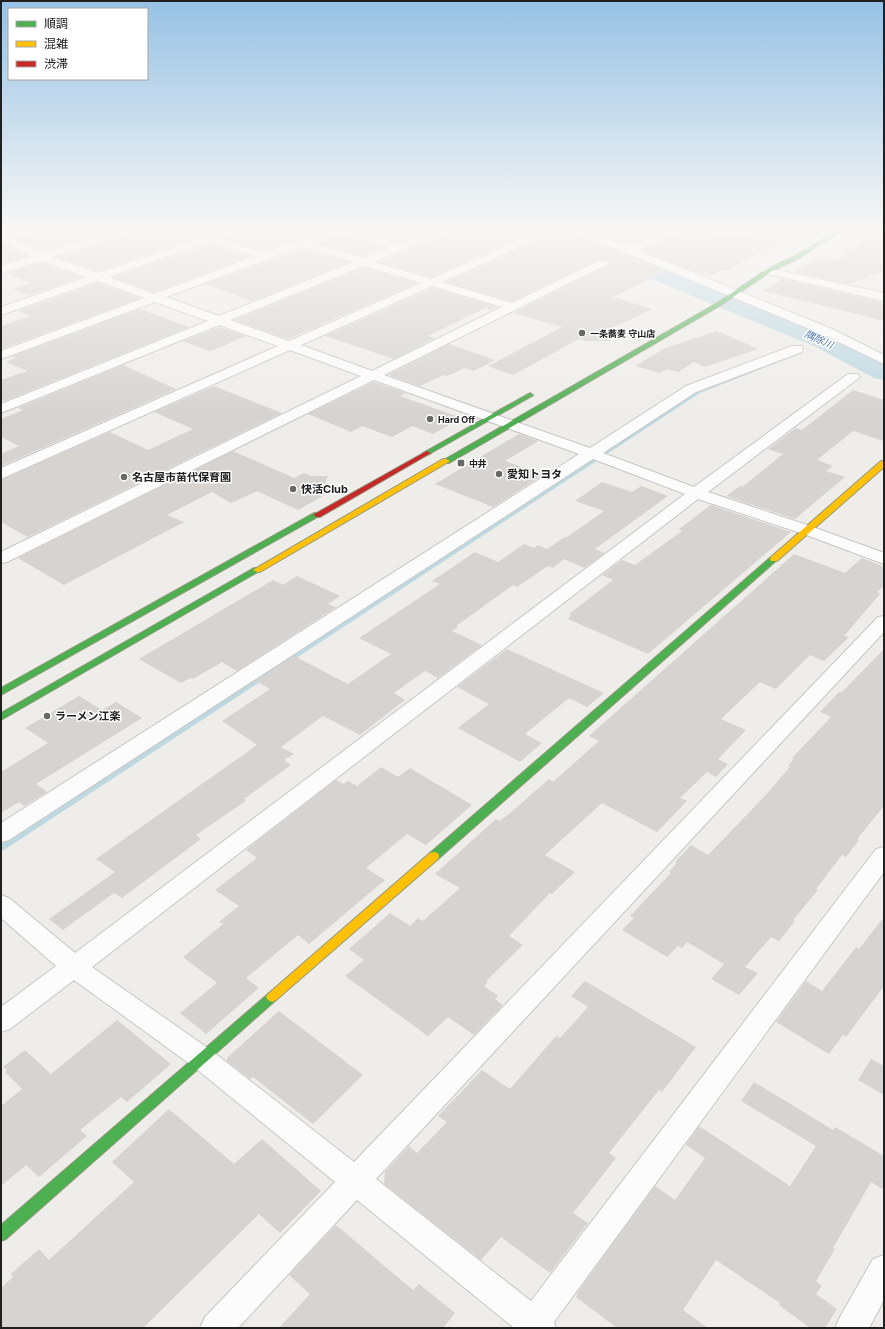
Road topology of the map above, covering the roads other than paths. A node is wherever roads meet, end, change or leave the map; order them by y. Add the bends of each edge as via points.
1 (55, 292) edge
2 (140, 292) edge
3 (168, 292) edge
4 (290, 292) edge
5 (413, 292) edge
6 (464, 292) edge
7 (543, 292) edge
8 (711, 292) edge
9 (708, 294) dead end
10 (733, 294) joint
11 (154, 297) junction
12 (513, 307) junction
13 (1, 311) edge
14 (219, 321) junction
15 (289, 346) junction
16 (797, 350) dead end
17 (1, 355) edge
18 (882, 358) edge
19 (372, 376) junction
20 (853, 377) dead end
21 (537, 391) dead end
22 (1, 409) edge
23 (490, 418) junction
24 (509, 425) junction
25 (595, 455) junction
26 (884, 464) edge
27 (1, 474) edge
28 (696, 493) junction
29 (807, 530) junction
30 (1, 558) edge
31 (884, 559) edge
32 (884, 622) edge
33 (1, 692) edge
34 (1, 717) edge
35 (1, 834) edge
36 (884, 855) edge
37 (1, 904) edge
38 (74, 967) junction
39 (1, 1021) edge
40 (203, 1059) junction
41 (354, 1180) junction
42 (1, 1234) edge
43 (884, 1270) edge
44 (535, 1326) edge
45 (216, 1328) edge
46 (852, 1328) edge

1 - 13 street
2 - 11 street
3 - 11 street
4 - 14 street
5 - 15 street
6 - 12 street
7 - 12 street
8 - 9 street
10 - 18 street via 828,332
10 - 24 street
11 - 14 street
11 - 17 street
12 - 19 street
14 - 15 street
14 - 22 street
15 - 19 street
15 - 27 street
16 - 25 street via 690,388
19 - 23 street
19 - 30 street
20 - 28 street
21 - 23 street
23 - 24 street
23 - 33 street
24 - 25 street
24 - 34 street
25 - 28 street
25 - 35 street
26 - 29 street
28 - 29 street
28 - 38 street
29 - 31 street
29 - 40 street
32 - 41 street
36 - 44 street
37 - 38 street
38 - 39 street
38 - 40 street
40 - 41 street
40 - 42 street
41 - 44 street
41 - 45 street
43 - 46 street

